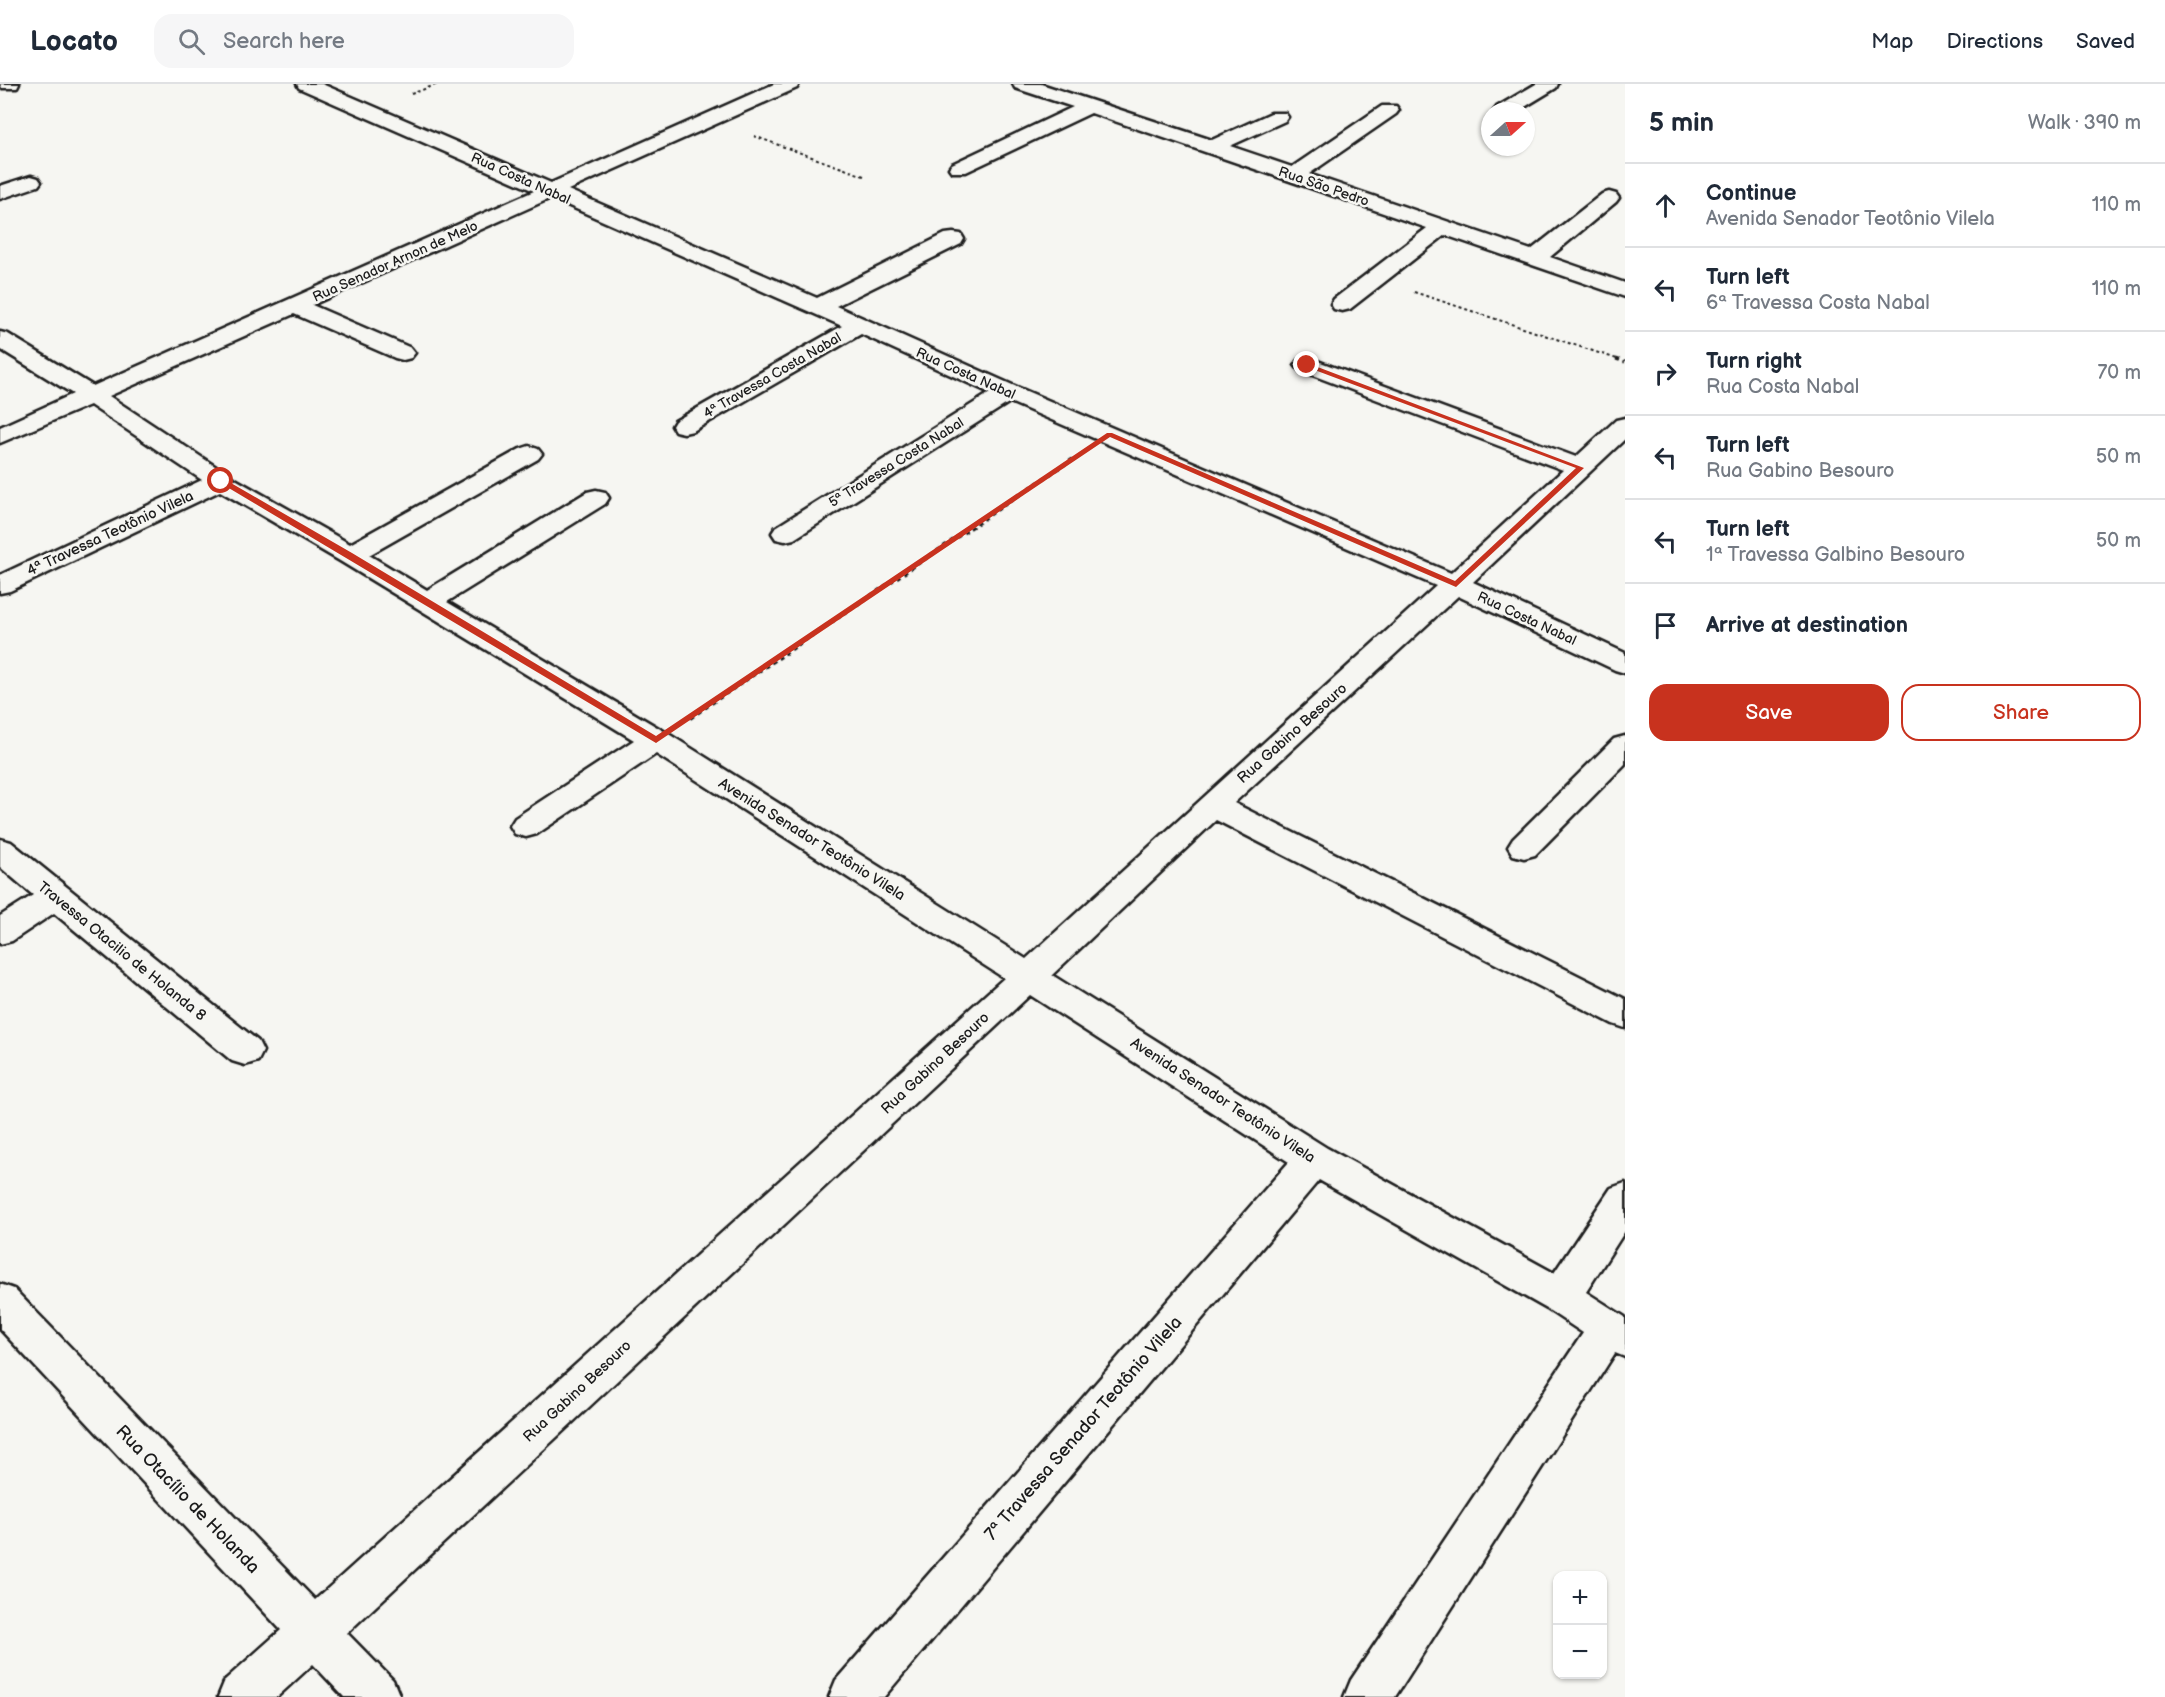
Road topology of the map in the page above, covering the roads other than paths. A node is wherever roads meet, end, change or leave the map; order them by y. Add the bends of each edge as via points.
1 (306, 84) edge
2 (790, 84) edge
3 (1022, 84) edge
4 (1549, 84) edge
5 (1519, 102) edge
6 (1090, 106) junction
7 (1389, 110) dead end
8 (1278, 117) dead end
9 (1213, 147) junction
10 (959, 168) dead end
11 (1294, 176) junction
12 (31, 182) dead end
13 (552, 192) junction
14 (0, 193) edge
15 (1609, 198) dead end
16 (1442, 227) junction
17 (953, 239) dead end
18 (1533, 259) junction
19 (1625, 291) edge
20 (1342, 304) dead end
21 (294, 305) junction
22 (816, 307) junction
23 (860, 325) junction
24 (0, 339) edge
25 (403, 354) dead end
26 (1307, 365) dead end
27 (1008, 392) junction
28 (91, 395) junction
29 (1625, 425) edge
30 (684, 426) dead end
31 (0, 436) edge
32 (529, 454) dead end
33 (1581, 468) junction
34 (221, 481) junction
35 (596, 498) dead end
36 (785, 533) dead end
37 (350, 555) junction
38 (0, 585) edge
39 (1456, 585) junction
40 (427, 602) junction
41 (1625, 664) edge
42 (656, 740) junction
43 (1625, 746) edge
44 (1212, 805) junction
45 (526, 826) dead end
46 (1524, 847) dead end
47 (0, 850) edge
48 (55, 896) junction
49 (0, 932) edge
50 (1030, 976) junction
51 (1625, 1015) edge
52 (245, 1051) dead end
53 (1314, 1159) junction
54 (1625, 1199) edge
55 (1561, 1297) junction
56 (0, 1301) edge
57 (1617, 1334) edge
58 (315, 1632) junction
59 (242, 1697) edge
60 (376, 1697) edge
61 (853, 1697) edge
62 (1368, 1697) edge

1 - 13 street, Rua Costa Nabal
2 - 13 street, Rua Senador Arnon de Melo
3 - 6 street, Rua São Pedro
4 - 5 street
6 - 9 street, Rua São Pedro
6 - 10 street
7 - 11 street
8 - 9 street
9 - 11 street, Rua São Pedro
11 - 16 street, Rua São Pedro
12 - 14 street
13 - 21 street, Rua Senador Arnon de Melo
13 - 22 street, Rua Costa Nabal
15 - 18 street
16 - 18 street, Rua São Pedro
16 - 20 street
17 - 22 street
18 - 19 street, Rua São Pedro
21 - 25 street
21 - 28 street, Rua Senador Arnon de Melo
22 - 23 street, Rua Costa Nabal
23 - 27 street, Rua Costa Nabal
23 - 30 street, 4ª Travessa Costa Nabal
24 - 28 street, Avenida Senador Teotônio Vilela
26 - 33 street
27 - 36 street, 5ª Travessa Costa Nabal
27 - 39 street, Rua Costa Nabal
28 - 31 street, Rua Senador Arnon de Melo
28 - 34 street, Avenida Senador Teotônio Vilela
29 - 33 street, Rua Gabino Besouro
32 - 37 street
33 - 39 street, Rua Gabino Besouro
34 - 37 street, Avenida Senador Teotônio Vilela
34 - 38 street, 4ª Travessa Teotônio Vilela
35 - 40 street
37 - 40 street, Avenida Senador Teotônio Vilela
39 - 41 street, Rua Costa Nabal
39 - 44 street, Rua Gabino Besouro
40 - 42 street, Avenida Senador Teotônio Vilela
42 - 45 street
42 - 50 street, Avenida Senador Teotônio Vilela
43 - 46 street
44 - 50 street, Rua Gabino Besouro
44 - 51 street
47 - 48 street, Travessa Otacilio de Holanda 8
48 - 49 street
48 - 52 street, Travessa Otacilio de Holanda 8
50 - 53 street, Avenida Senador Teotônio Vilela
50 - 58 street, Rua Gabino Besouro
53 - 55 street, Avenida Senador Teotônio Vilela
53 - 61 street, 7ª Travessa Senador Teotônio Vilela
54 - 55 street
55 - 57 street, Avenida Senador Teotônio Vilela
56 - 58 street, Rua Otacílio de Holanda
57 - 62 street
58 - 59 street, Rua Gabino Besouro
58 - 60 street, Rua Otacílio de Holanda

